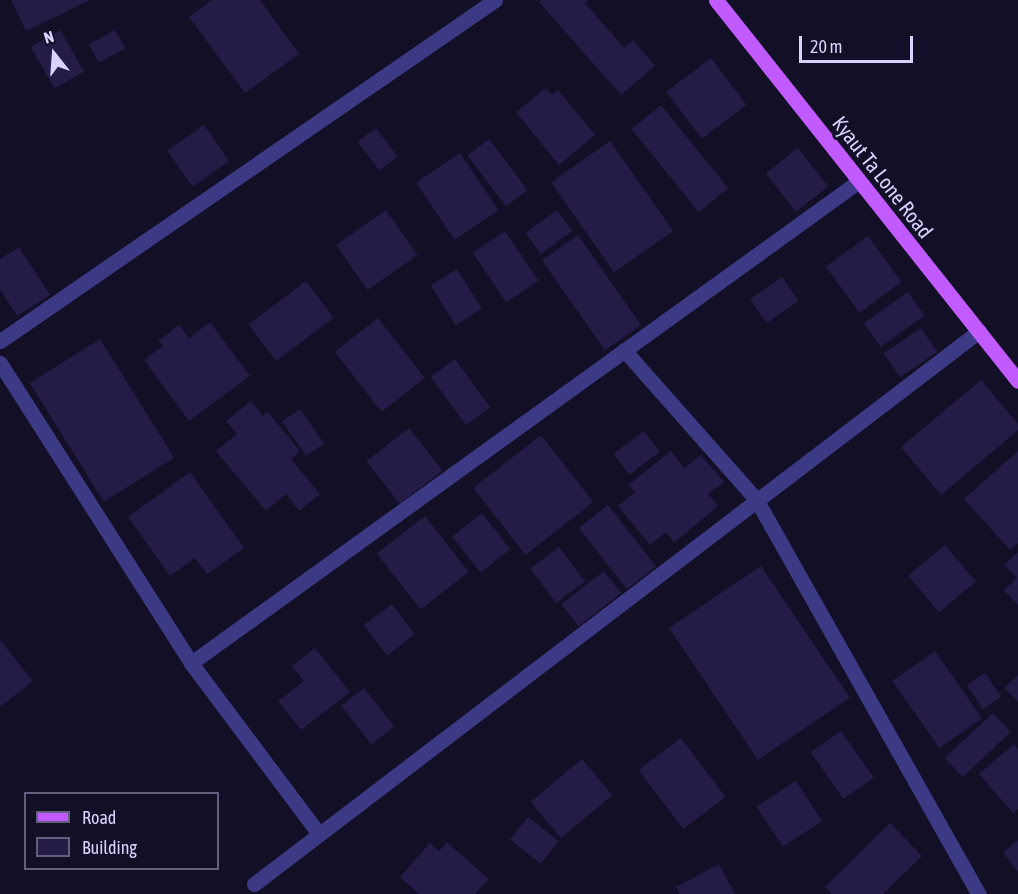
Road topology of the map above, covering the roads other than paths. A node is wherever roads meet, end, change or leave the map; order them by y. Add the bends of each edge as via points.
1 (495, 0) edge
2 (716, 0) edge
3 (859, 181) junction
4 (979, 331) junction
5 (0, 341) edge
6 (624, 350) junction
7 (0, 363) edge
8 (1018, 381) edge
9 (756, 499) junction
10 (191, 663) junction
11 (319, 834) junction
12 (254, 884) dead end
13 (979, 894) edge

1 - 5 street
2 - 3 main road, Kyaut Ta Lone Road
3 - 4 main road, Kyaut Ta Lone Road
3 - 6 street
4 - 8 main road, Kyaut Ta Lone Road
4 - 9 street
6 - 9 street
6 - 10 street
7 - 10 street
9 - 11 street
9 - 13 street
10 - 11 street
11 - 12 street

